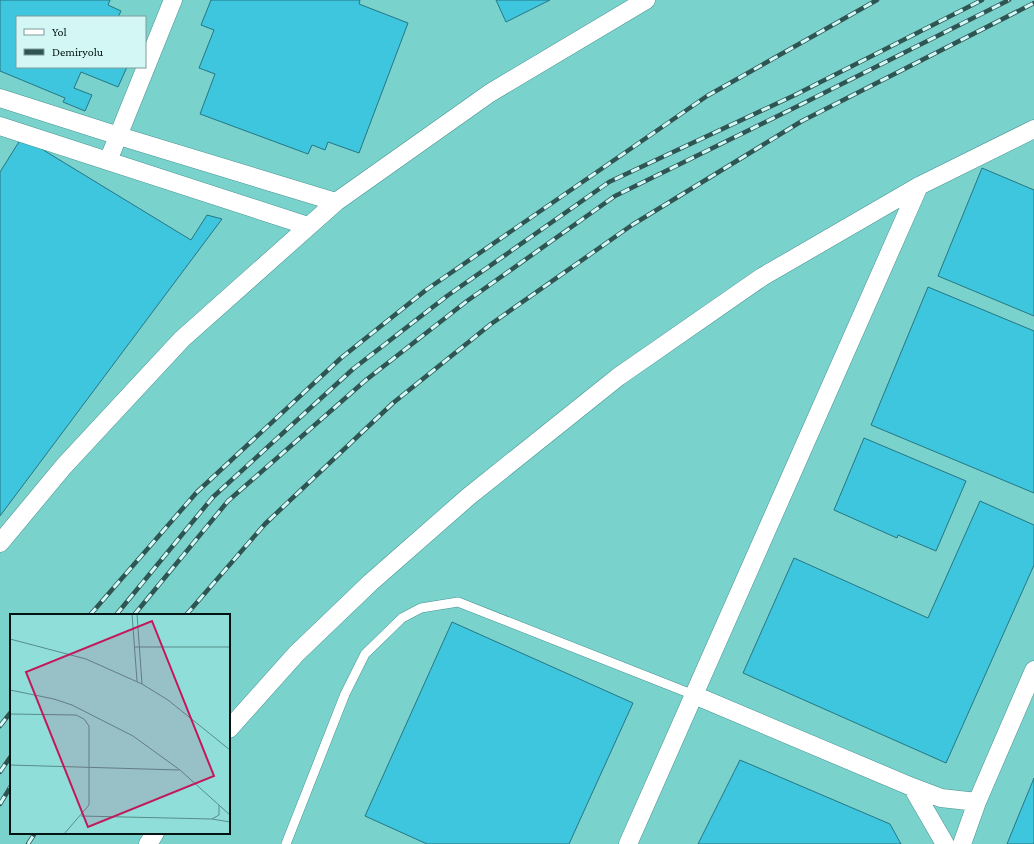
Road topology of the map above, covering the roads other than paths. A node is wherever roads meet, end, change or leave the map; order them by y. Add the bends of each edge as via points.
1 (173, 0) edge
2 (646, 0) edge
3 (0, 98) edge
4 (0, 126) edge
5 (1034, 129) edge
6 (119, 136) junction
7 (108, 161) junction
8 (919, 186) junction
9 (336, 202) junction
10 (308, 226) junction
11 (0, 543) edge
12 (1034, 670) edge
13 (694, 695) junction
14 (230, 728) edge
15 (912, 787) junction
16 (977, 802) junction
17 (154, 834) edge
18 (148, 844) edge
19 (286, 844) edge
20 (628, 844) edge
21 (945, 844) edge
22 (962, 844) edge

1 - 6 street
2 - 9 street via 490,93
3 - 6 street
4 - 7 street
5 - 8 street
6 - 7 street
6 - 9 street
7 - 10 street
8 - 13 street
8 - 14 street via 762,277 618,377 468,497 370,582 296,654
9 - 10 street
10 - 11 street via 182,339 64,466
12 - 16 street
13 - 15 street
13 - 19 lane via 458,602 421,608 402,618 365,654 345,694
13 - 20 street
15 - 16 street via 941,798
15 - 21 street
16 - 22 street
17 - 18 street

